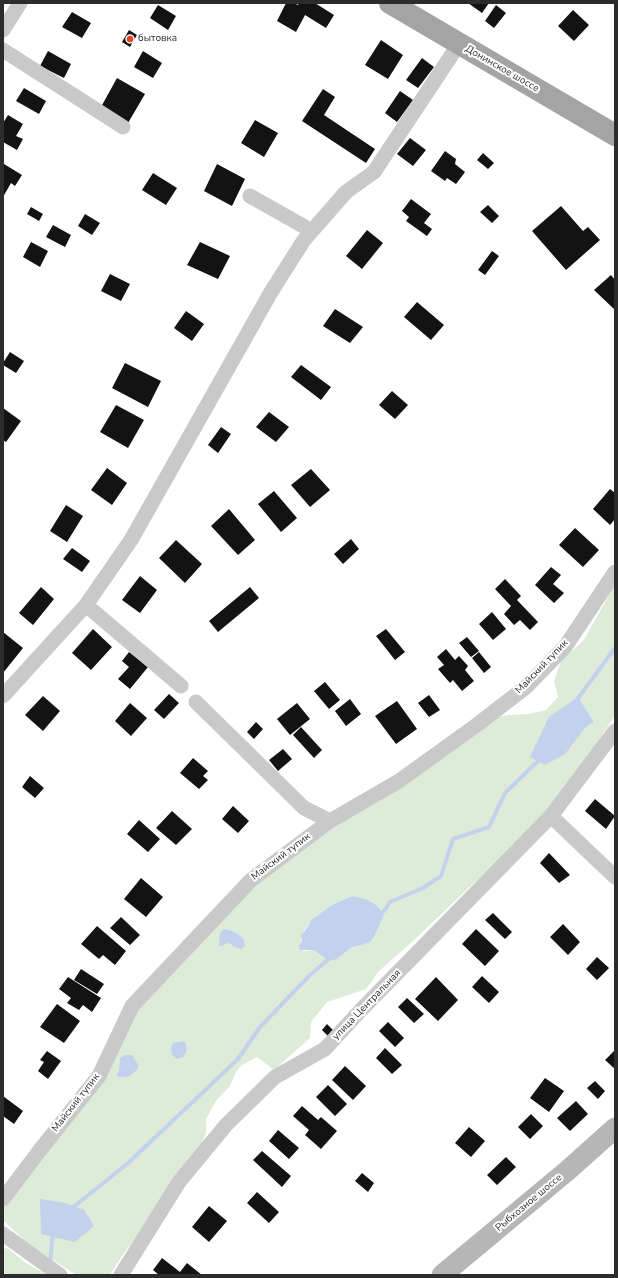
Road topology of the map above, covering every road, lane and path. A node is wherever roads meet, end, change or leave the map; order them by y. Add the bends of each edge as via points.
1 (20, 3) edge
2 (396, 4) edge
3 (3, 30) edge
4 (459, 44) junction
5 (3, 50) edge
6 (123, 127) dead end
7 (615, 135) edge
8 (250, 196) dead end
9 (312, 231) junction
10 (615, 572) edge
11 (86, 604) junction
12 (181, 686) dead end
13 (3, 696) edge
14 (196, 702) dead end
15 (615, 731) edge
16 (551, 816) junction
17 (330, 821) junction
18 (615, 877) edge
19 (615, 1128) edge
20 (3, 1199) edge
21 (3, 1234) edge
22 (60, 1275) edge
23 (121, 1275) edge
24 (442, 1275) edge

1 - 3 street
2 - 4 main road, Донинское шоссе
4 - 7 main road, Донинское шоссе
4 - 9 street via 374,172 346,192
5 - 6 street
8 - 9 street
9 - 11 street via 271,292 131,540
10 - 17 street, Майский тупик via 565,647 526,687 399,780
11 - 12 street
11 - 13 street
14 - 17 street via 304,808
15 - 16 street, улица Центральная
16 - 18 street
16 - 23 street, улица Центральная via 325,1049 275,1077 226,1125 179,1182
17 - 20 street, Майский тупик via 251,880 132,1006 99,1076
19 - 24 main road, Рыбхозное шоссе
21 - 22 street

